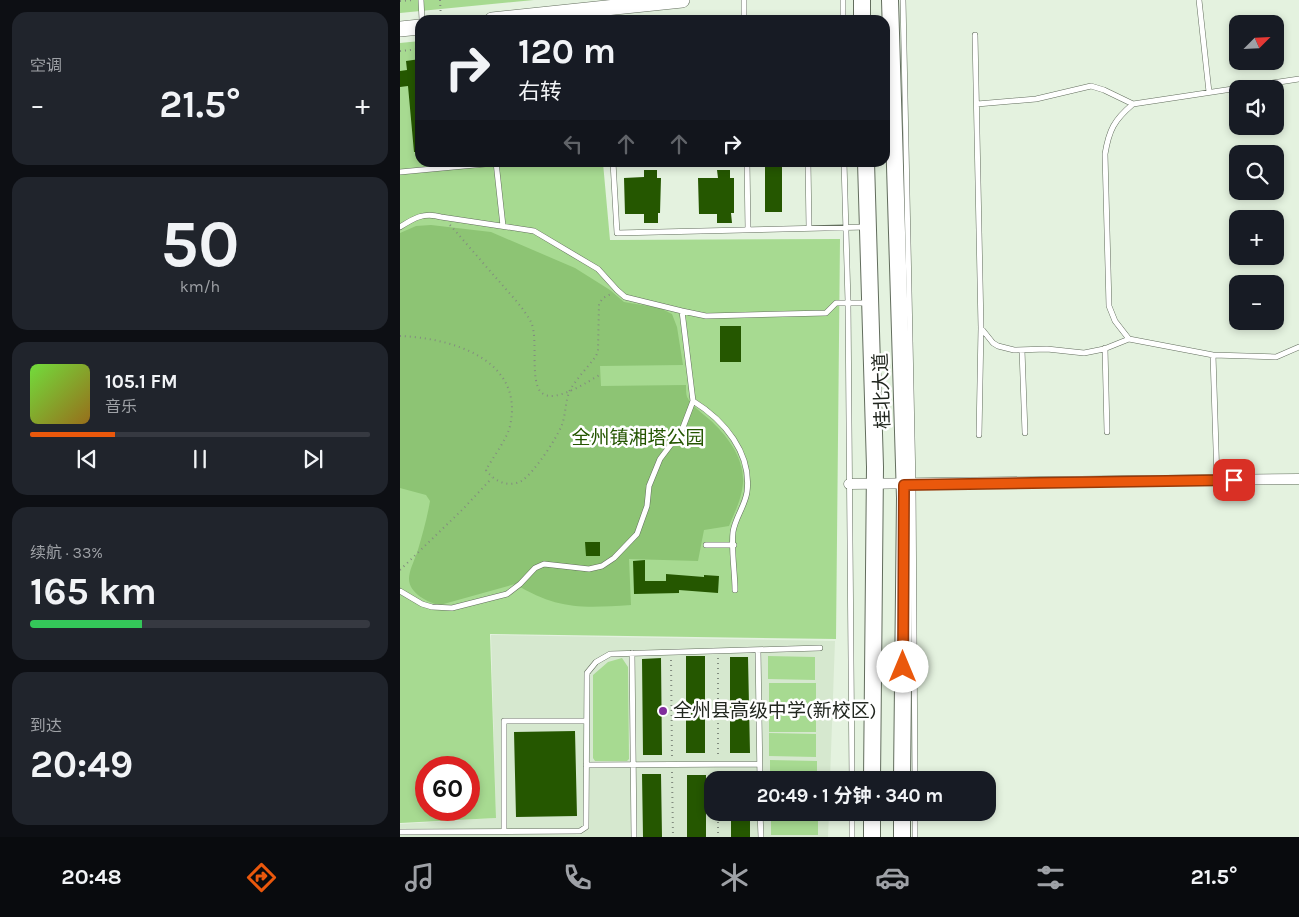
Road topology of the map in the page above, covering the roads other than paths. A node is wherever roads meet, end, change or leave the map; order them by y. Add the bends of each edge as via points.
1 (421, 0) edge
2 (682, 0) edge
3 (744, 0) edge
4 (843, 0) edge
5 (862, 0) edge
6 (890, 0) edge
7 (903, 0) edge
8 (1199, 0) edge
9 (605, 14) edge
10 (422, 15) edge
11 (586, 15) edge
12 (744, 15) edge
13 (844, 15) edge
14 (862, 15) edge
15 (415, 28) edge
16 (400, 29) edge
17 (975, 35) dead end
18 (1299, 79) edge
19 (1209, 92) junction
20 (977, 104) junction
21 (1133, 104) junction
22 (453, 167) edge
23 (496, 167) edge
24 (613, 167) edge
25 (746, 167) edge
26 (808, 167) edge
27 (844, 167) edge
28 (866, 167) edge
29 (400, 172) edge
30 (400, 226) edge
31 (503, 226) junction
32 (868, 227) junction
33 (809, 228) junction
34 (845, 228) junction
35 (748, 230) junction
36 (848, 304) junction
37 (870, 304) junction
38 (682, 310) junction
39 (981, 328) junction
40 (1129, 339) junction
41 (1299, 347) edge
42 (1106, 348) junction
43 (1022, 350) junction
44 (1213, 355) junction
45 (693, 401) junction
46 (1107, 432) dead end
47 (1025, 433) dead end
48 (979, 435) dead end
49 (1299, 479) edge
50 (1218, 480) junction
51 (849, 484) junction
52 (874, 485) junction
53 (909, 485) junction
54 (734, 545) junction
55 (706, 546) dead end
56 (735, 590) dead end
57 (400, 591) edge
58 (820, 648) dead end
59 (758, 650) junction
60 (632, 653) junction
61 (586, 721) junction
62 (759, 764) junction
63 (586, 765) junction
64 (633, 765) junction
65 (759, 771) edge
66 (852, 771) edge
67 (872, 771) edge
68 (902, 771) edge
69 (915, 771) edge
70 (760, 821) edge
71 (852, 821) edge
72 (872, 821) edge
73 (902, 821) edge
74 (915, 821) edge
75 (504, 831) junction
76 (400, 832) edge
77 (634, 837) edge
78 (761, 837) edge
79 (852, 837) edge
80 (872, 837) edge
81 (902, 837) edge
82 (915, 837) edge

1 - 10 lane
2 - 9 main road
3 - 12 lane
4 - 13 lane
5 - 14 main road
6 - 53 main road, 桂北大道
7 - 53 lane
8 - 19 lane
9 - 11 main road
15 - 16 main road
17 - 20 lane
18 - 19 lane
19 - 21 lane
20 - 21 lane via 1036,99 1091,86
20 - 39 lane
21 - 40 lane via 1121,114 1109,132 1105,154 1108,306
22 - 29 lane
23 - 31 lane
24 - 35 lane via 617,233
25 - 35 lane
26 - 33 lane
27 - 34 lane
28 - 32 main road, 桂北大道
30 - 31 lane via 426,214
31 - 38 lane via 534,230 598,269 625,297
32 - 34 lane
32 - 37 main road, 桂北大道
33 - 34 lane
33 - 35 lane
34 - 36 lane
36 - 37 lane
36 - 38 lane via 836,303 826,314 706,316
36 - 51 lane
37 - 52 main road, 桂北大道
38 - 45 lane
39 - 43 lane via 998,346
39 - 48 lane
40 - 42 lane
40 - 44 lane
41 - 44 lane via 1276,356
42 - 43 lane via 1080,353
42 - 46 lane
43 - 47 lane
44 - 50 lane
45 - 54 lane via 727,430 746,464 747,495 733,531
45 - 57 lane via 682,430 660,459 649,486 647,506 637,534 607,563 589,569 544,564 535,568 507,594 452,608 422,604
49 - 50 street
50 - 53 street
51 - 52 street
51 - 66 lane
52 - 53 street
52 - 67 main road, 桂北大道
53 - 68 main road, 桂北大道
53 - 69 lane
54 - 55 lane
54 - 56 lane
58 - 59 lane
59 - 60 lane
59 - 62 lane
60 - 61 lane via 610,654 588,670
60 - 64 lane
61 - 63 lane
61 - 75 lane via 504,721
62 - 64 lane
62 - 65 lane
63 - 64 lane
63 - 75 lane via 584,829
64 - 77 lane
70 - 78 lane
71 - 79 lane
72 - 80 main road
73 - 81 main road
74 - 82 lane
75 - 76 lane

